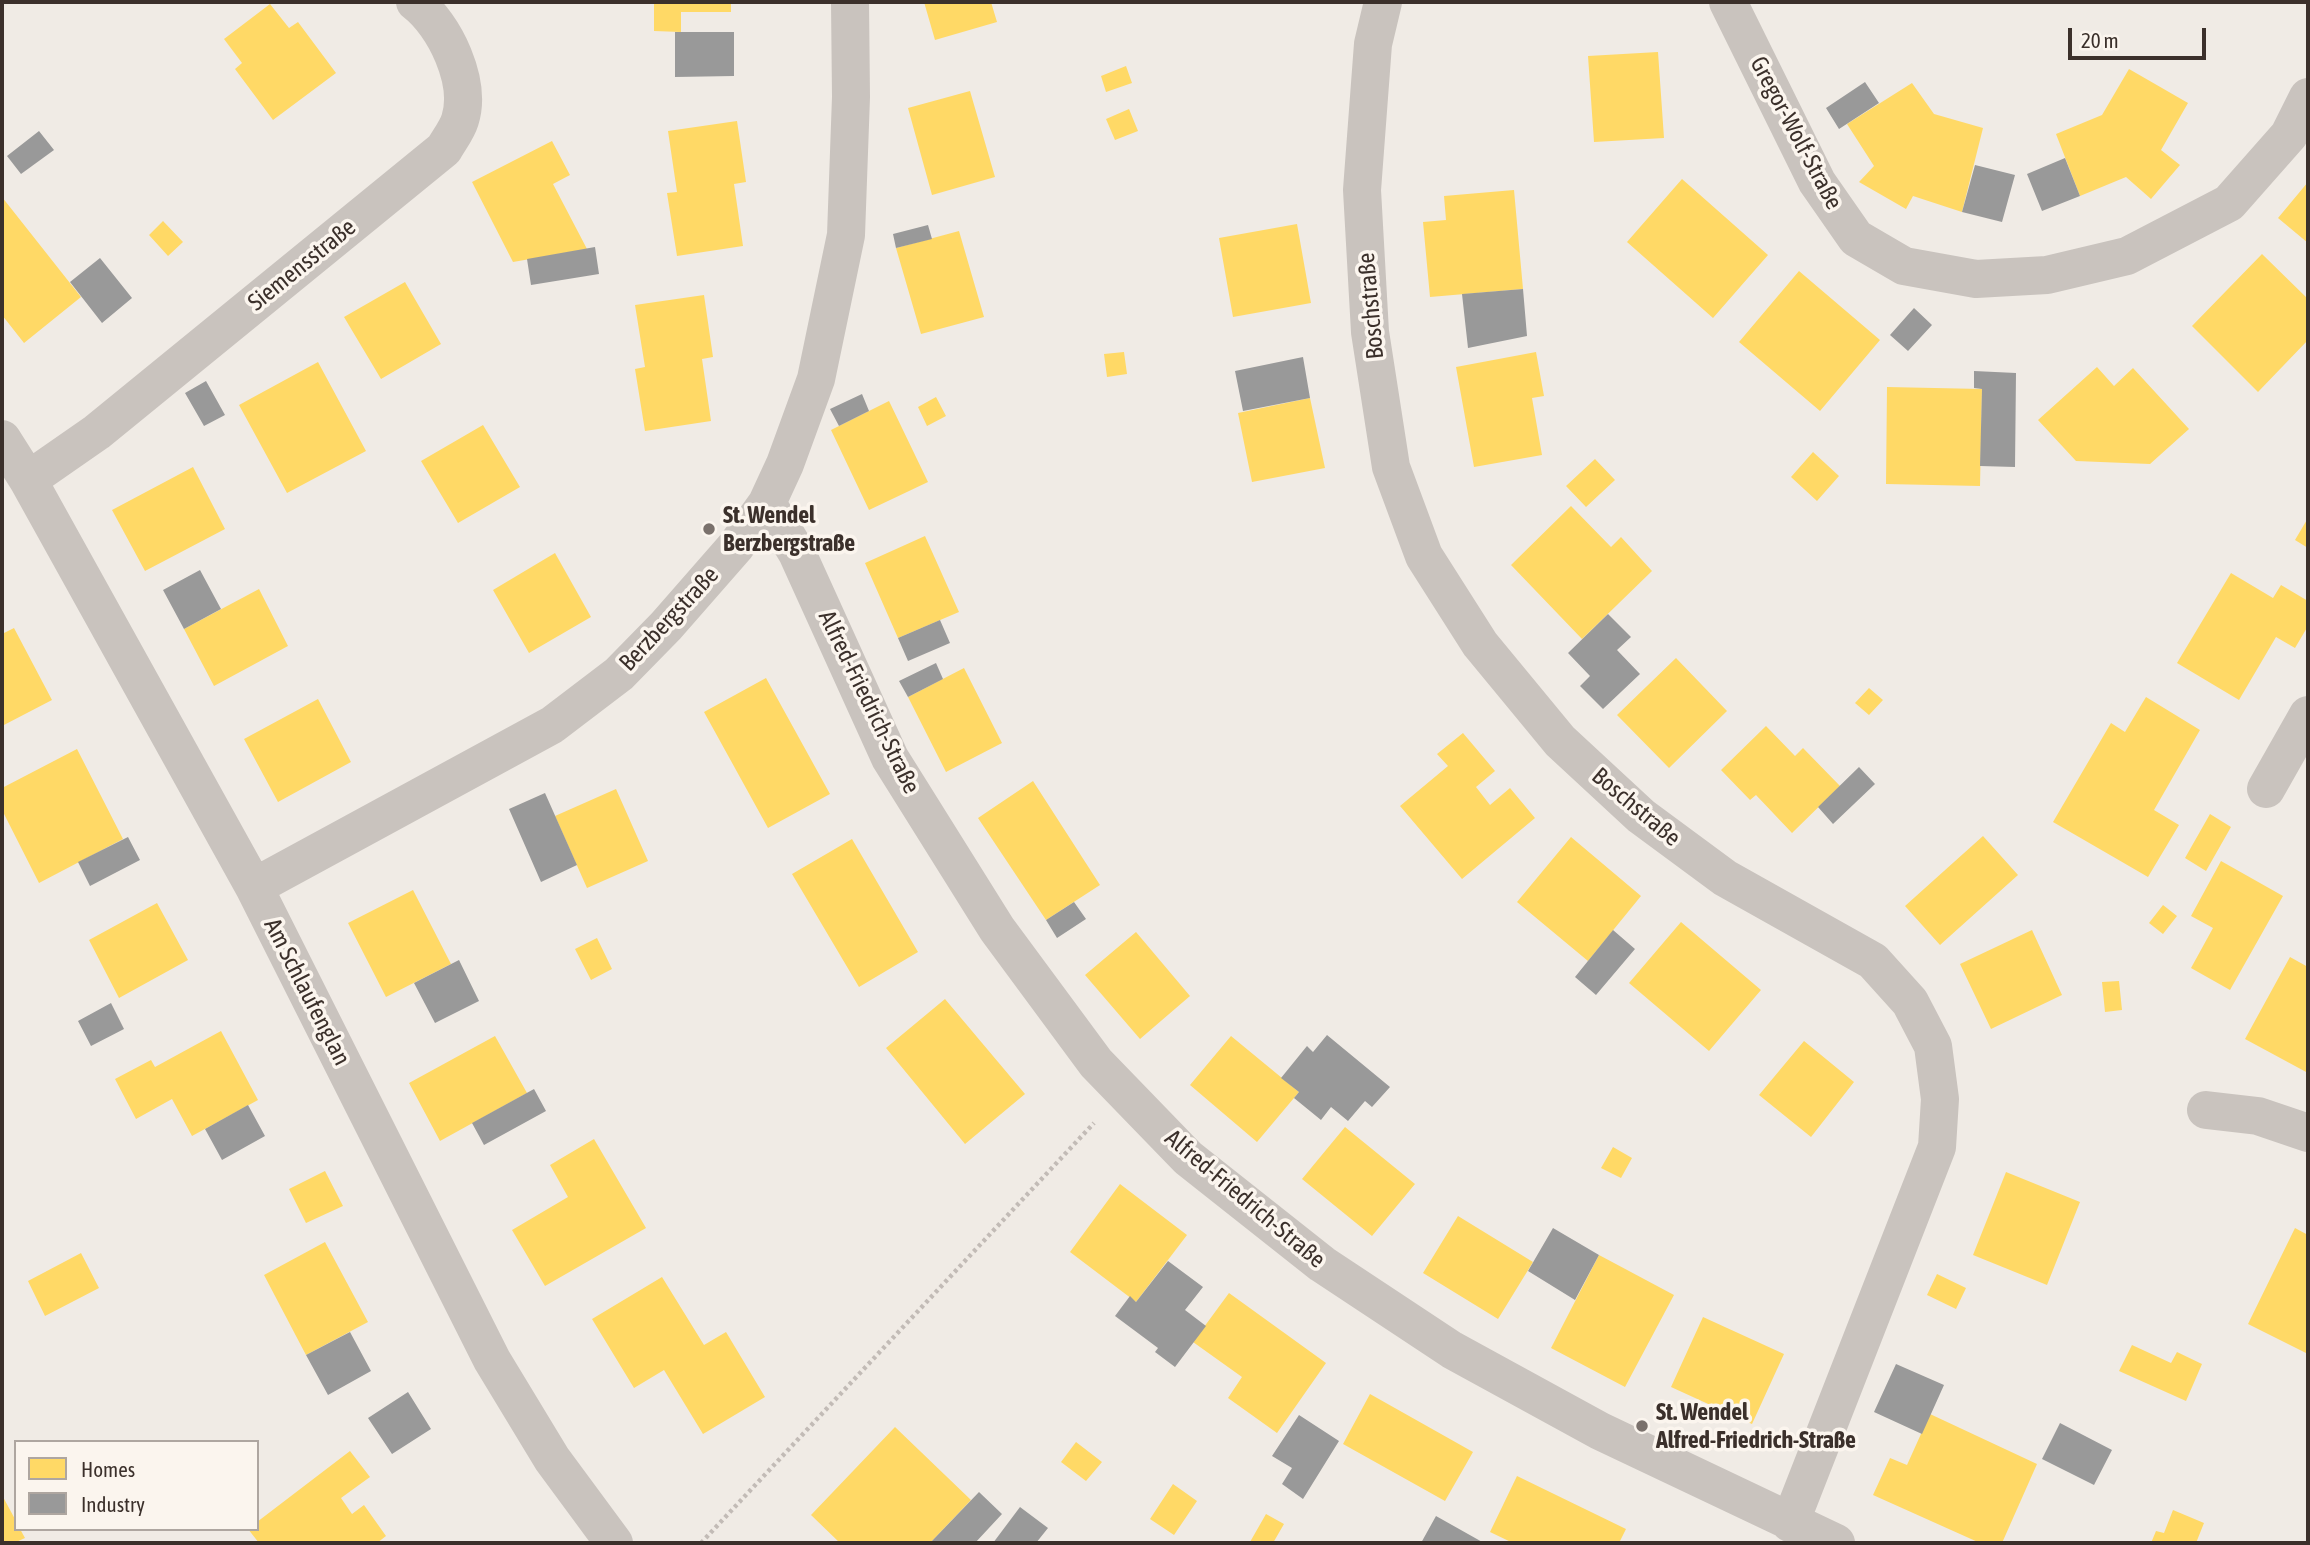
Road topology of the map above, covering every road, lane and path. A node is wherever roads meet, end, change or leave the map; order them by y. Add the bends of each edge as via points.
1 (415, 2) edge
2 (850, 2) edge
3 (1383, 2) edge
4 (1728, 2) edge
5 (2308, 97) edge
6 (2, 439) edge
7 (28, 480) junction
8 (766, 503) junction
9 (2308, 715) edge
10 (2266, 789) dead end
11 (254, 887) junction
12 (1124, 1092) junction
13 (2206, 1110) dead end
14 (2308, 1133) edge
15 (1790, 1523) junction
16 (614, 1543) edge
17 (701, 1543) edge
18 (1836, 1543) edge

1 - 7 street, Siemensstraße via 428,11 454,52 463,93 460,120 444,149 97,432
2 - 8 street, Berzbergstraße via 846,235 816,379
3 - 15 street, Boschstraße via 1373,44 1362,190 1370,331 1391,467 1424,556 1480,644 1560,741 1641,816 1725,877 1872,961 1910,1002 1933,1046 1940,1099 1937,1146
4 - 5 street, Gregor-Wolf-Straße via 1817,182 1856,237 1904,266 1976,279 2047,275 2127,256 2229,203 2289,135
6 - 7 street, Am Schlaufenglan
7 - 11 street, Am Schlaufenglan
8 - 11 street, Berzbergstraße via 736,546 657,635 619,674 552,725
8 - 12 street, Alfred-Friedrich-Straße via 797,554 890,758 997,929 1096,1063
9 - 10 street
11 - 16 street, Am Schlaufenglan via 492,1360 552,1459
12 - 15 street, Alfred-Friedrich-Straße via 1188,1158 1312,1256 1451,1350 1600,1431
12 - 17 path
13 - 14 street via 2258,1116
15 - 18 street, Alfred-Friedrich-Straße

